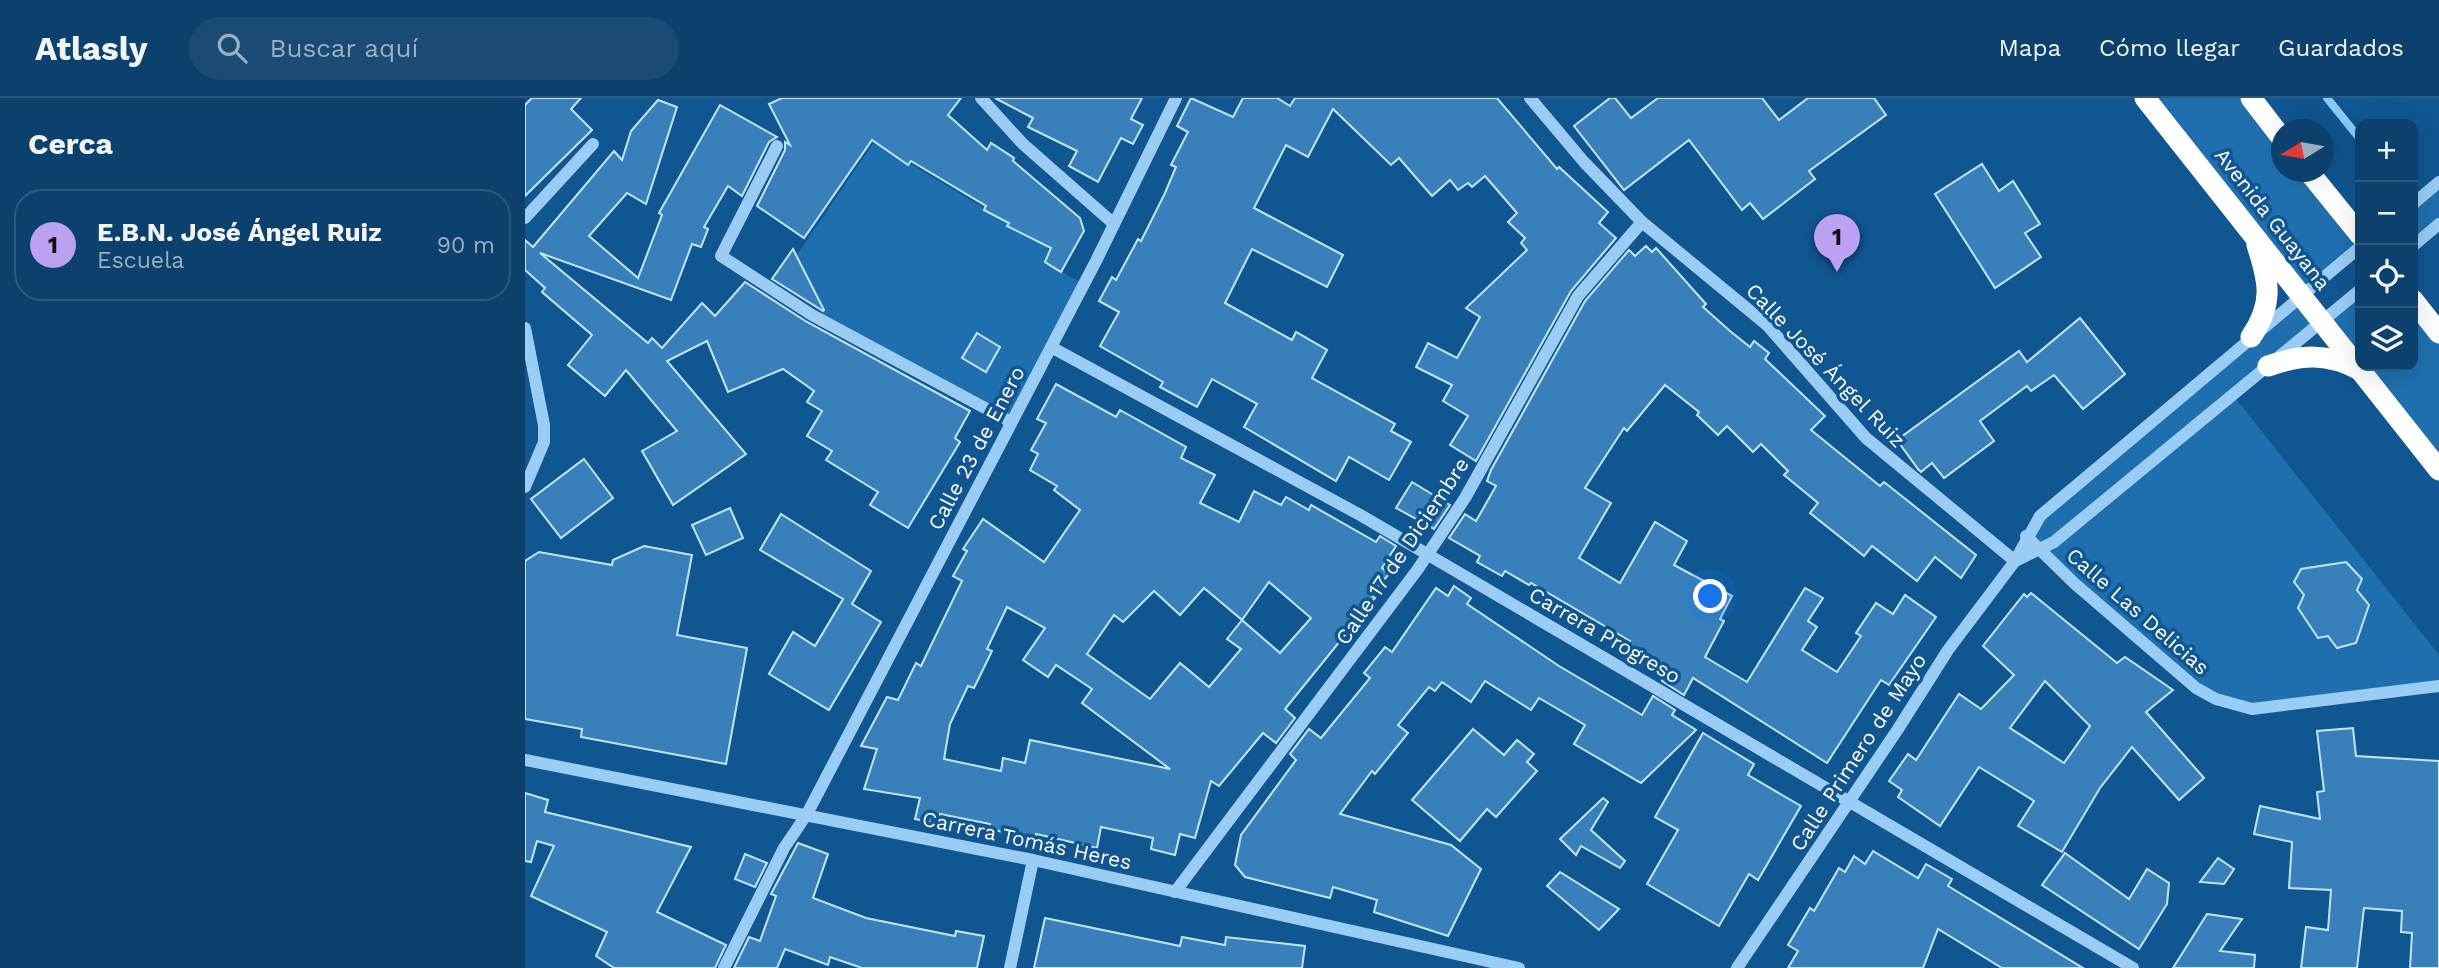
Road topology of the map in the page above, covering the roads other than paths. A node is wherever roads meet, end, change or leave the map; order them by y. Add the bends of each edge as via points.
1 (981, 98) edge
2 (1176, 98) edge
3 (1530, 98) edge
4 (2145, 98) edge
5 (2251, 98) edge
6 (2271, 124) edge
7 (593, 144) dead end
8 (777, 146) dead end
9 (2317, 182) edge
10 (2439, 182) edge
11 (2325, 191) junction
12 (2418, 200) edge
13 (2355, 209) edge
14 (525, 218) edge
15 (1642, 222) junction
16 (1114, 223) junction
17 (2439, 225) edge
18 (2355, 229) edge
19 (2253, 233) junction
20 (2414, 245) edge
21 (2355, 251) edge
22 (2355, 293) edge
23 (2302, 295) junction
24 (2418, 306) edge
25 (2322, 321) junction
26 (525, 328) edge
27 (2439, 333) edge
28 (2251, 337) junction
29 (1051, 346) junction
30 (2355, 363) edge
31 (2268, 366) junction
32 (2355, 369) edge
33 (2361, 371) edge
34 (1011, 422) junction
35 (2439, 470) edge
36 (525, 487) edge
37 (2026, 536) junction
38 (2039, 549) junction
39 (1427, 555) junction
40 (2015, 561) junction
41 (2439, 685) edge
42 (525, 760) edge
43 (1850, 801) junction
44 (807, 814) junction
45 (1033, 860) junction
46 (1175, 892) junction
47 (724, 968) edge
48 (1010, 968) edge
49 (1519, 968) edge
50 (1737, 968) edge
51 (2133, 968) edge

1 - 16 street via 1023,144
2 - 16 street, Calle 23 de Enero
3 - 15 street, Calle José Ángel Ruiz
4 - 19 highway, Avenida Guayana
5 - 6 highway
7 - 14 street
8 - 34 street via 721,256 812,315
9 - 11 highway
10 - 12 street
11 - 13 highway
11 - 18 highway
15 - 39 street, Calle 17 de Diciembre via 1578,296 1465,498
15 - 40 street, Calle José Ángel Ruiz via 1767,325 1901,470
16 - 29 street, Calle 23 de Enero
17 - 20 street
19 - 23 highway, Avenida Guayana
19 - 28 highway via 2268,289 2263,319
21 - 23 street, Calle Primero de Mayo
22 - 25 street, Calle Primero de Mayo
23 - 25 highway, Avenida Guayana
23 - 28 street, Calle Primero de Mayo
24 - 27 highway
25 - 30 highway, Avenida Guayana
25 - 31 street, Calle Primero de Mayo
26 - 36 street via 544,442
28 - 37 street, Calle Primero de Mayo via 2066,493
29 - 34 street, Calle 23 de Enero
29 - 39 street, Carrera Progreso
31 - 32 highway via 2290,358 2321,356
31 - 38 street, Calle Primero de Mayo via 2054,542
33 - 35 highway, Avenida Guayana
34 - 44 street, Calle 23 de Enero
37 - 38 street, Calle Las Delicias
37 - 40 street, Calle Primero de Mayo
38 - 40 street, Calle Primero de Mayo
38 - 41 street, Calle Las Delicias via 2196,688 2216,699 2252,709
39 - 43 street, Carrera Progreso
39 - 46 street, Calle 17 de Diciembre
40 - 43 street, Calle Primero de Mayo via 1948,650
42 - 44 street, Carrera Tomás Heres
43 - 50 street, Calle Primero de Mayo
43 - 51 street, Carrera Progreso
44 - 45 street, Carrera Tomás Heres
44 - 47 street, Calle 23 de Enero via 784,848
45 - 46 street, Carrera Tomás Heres
45 - 48 street
46 - 49 street, Carrera Tomás Heres

